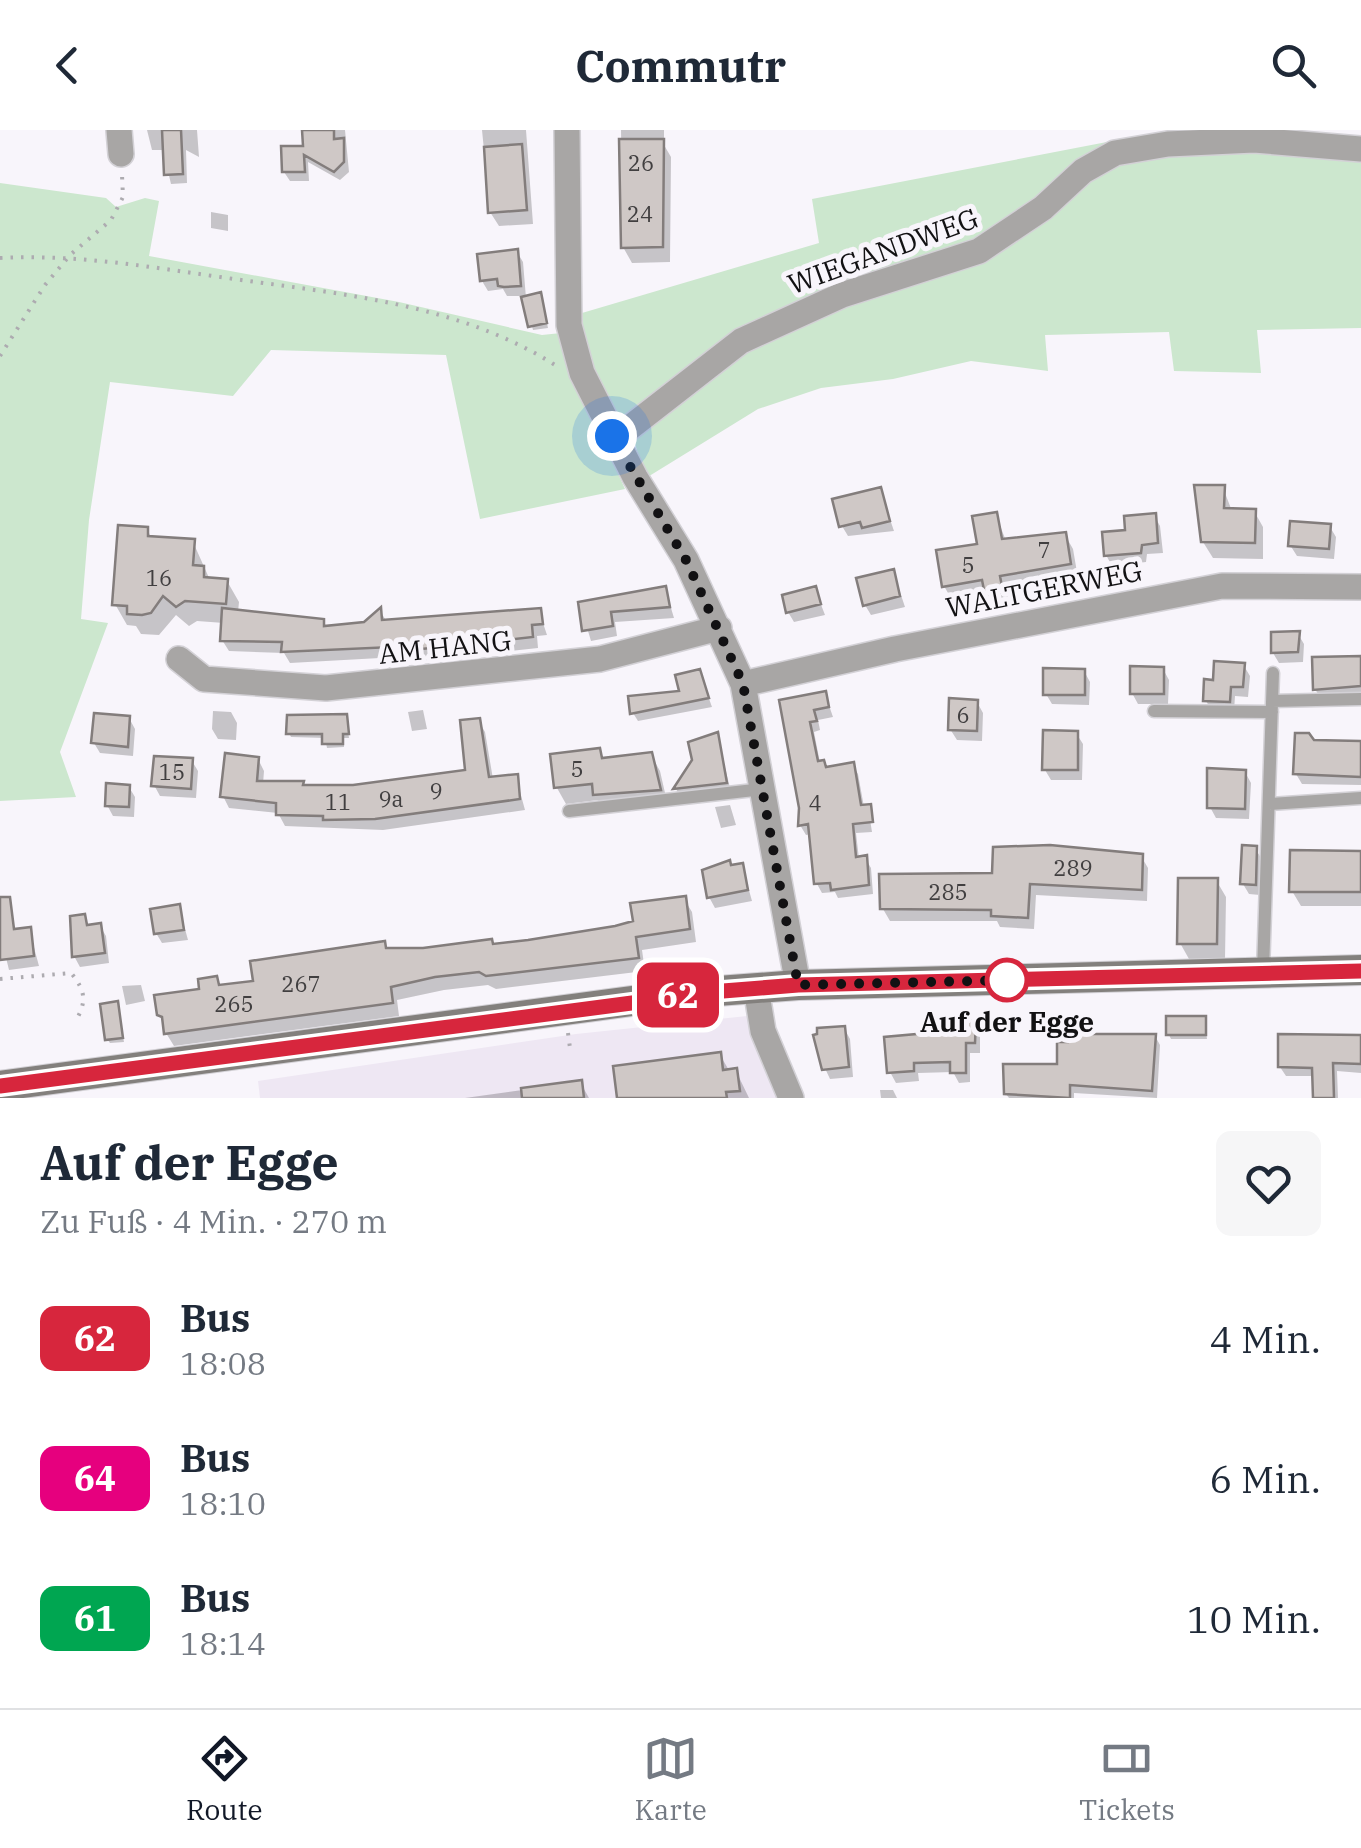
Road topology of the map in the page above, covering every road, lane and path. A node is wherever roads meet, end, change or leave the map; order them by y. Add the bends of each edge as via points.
1 (566, 130) edge
2 (120, 142) edge
3 (1361, 149) edge
4 (70, 255) junction
5 (0, 258) edge
6 (0, 356) edge
7 (582, 374) junction
8 (612, 436) junction
9 (1361, 588) edge
10 (719, 628) junction
11 (179, 659) dead end
12 (1272, 672) dead end
13 (743, 684) junction
14 (1361, 699) edge
15 (1272, 707) junction
16 (1154, 711) dead end
17 (764, 789) junction
18 (1361, 798) edge
19 (1270, 804) junction
20 (569, 811) dead end
21 (1361, 970) edge
22 (1263, 971) junction
23 (0, 979) edge
24 (798, 985) junction
25 (756, 988) junction
26 (75, 1022) dead end
27 (568, 1032) dead end
28 (570, 1048) dead end
29 (0, 1086) edge
30 (32, 1090) edge
31 (791, 1098) edge

1 - 7 street via 570,325
2 - 4 path via 122,198 110,220
3 - 8 street, WIEGANDWEG via 1254,140 1115,154 979,251 842,294 742,340
4 - 5 path
4 - 6 path
4 - 7 path via 441,314
7 - 8 street
8 - 10 street
9 - 13 street, WALTGERWEG via 1222,586
10 - 11 street, AM HANG via 600,658 326,688 204,678
10 - 13 street
12 - 15 lane
13 - 17 street
14 - 15 lane
15 - 16 lane
15 - 19 lane
17 - 20 lane
17 - 24 street
18 - 19 lane
19 - 22 lane
21 - 22 main road
22 - 24 main road
23 - 26 path via 70,974 83,987 85,1006
24 - 25 main road
25 - 30 main road
25 - 31 street via 763,1031
27 - 28 path
29 - 30 main road

